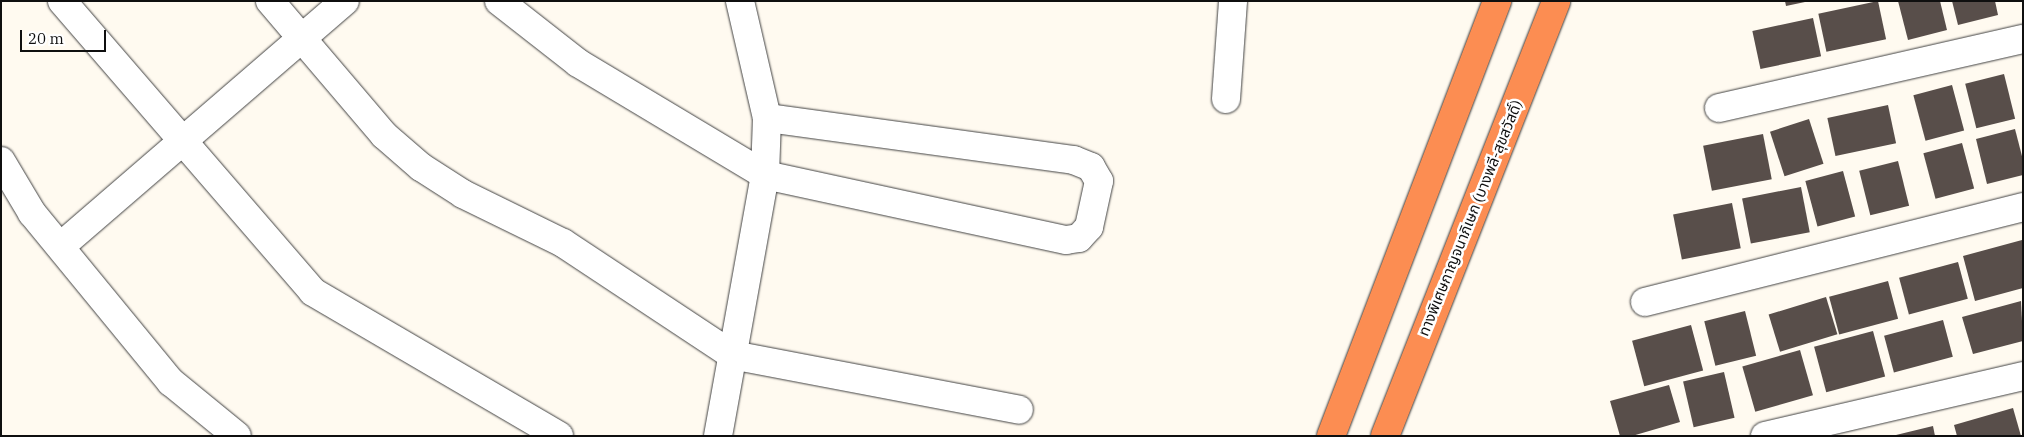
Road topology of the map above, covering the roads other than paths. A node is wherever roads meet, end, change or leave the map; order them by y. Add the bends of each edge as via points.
1 (62, 1) edge
2 (270, 1) edge
3 (345, 1) edge
4 (499, 1) edge
5 (740, 1) edge
6 (1232, 1) edge
7 (1497, 1) edge
8 (1556, 1) edge
9 (303, 37) junction
10 (2023, 39) edge
11 (1226, 99) dead end
12 (1719, 108) dead end
13 (767, 118) junction
14 (184, 140) junction
15 (1, 161) edge
16 (765, 175) junction
17 (2023, 207) edge
18 (61, 246) junction
19 (1645, 302) dead end
20 (732, 355) junction
21 (2023, 376) edge
22 (1019, 410) dead end
23 (237, 436) edge
24 (560, 436) edge
25 (718, 436) edge
26 (1331, 436) edge
27 (1384, 436) edge
28 (1765, 436) edge

1 - 14 street
2 - 9 street
3 - 9 street
4 - 16 street via 578,63
5 - 13 street
6 - 11 street
7 - 26 highway
8 - 27 highway, ทางพิเศษกาญจนาภิเษก (บางพลี-สุขสวัสดิ์)
9 - 14 street
9 - 20 street via 384,135 422,167 463,194 563,243
10 - 12 street
13 - 16 street
13 - 16 street via 1074,160 1091,167 1099,181 1089,227 1079,238 1066,240
14 - 18 street
14 - 24 street via 285,264 313,292
15 - 18 street via 32,213
16 - 20 street
17 - 19 street
18 - 23 street via 171,382
20 - 22 street
20 - 25 street
21 - 28 street

